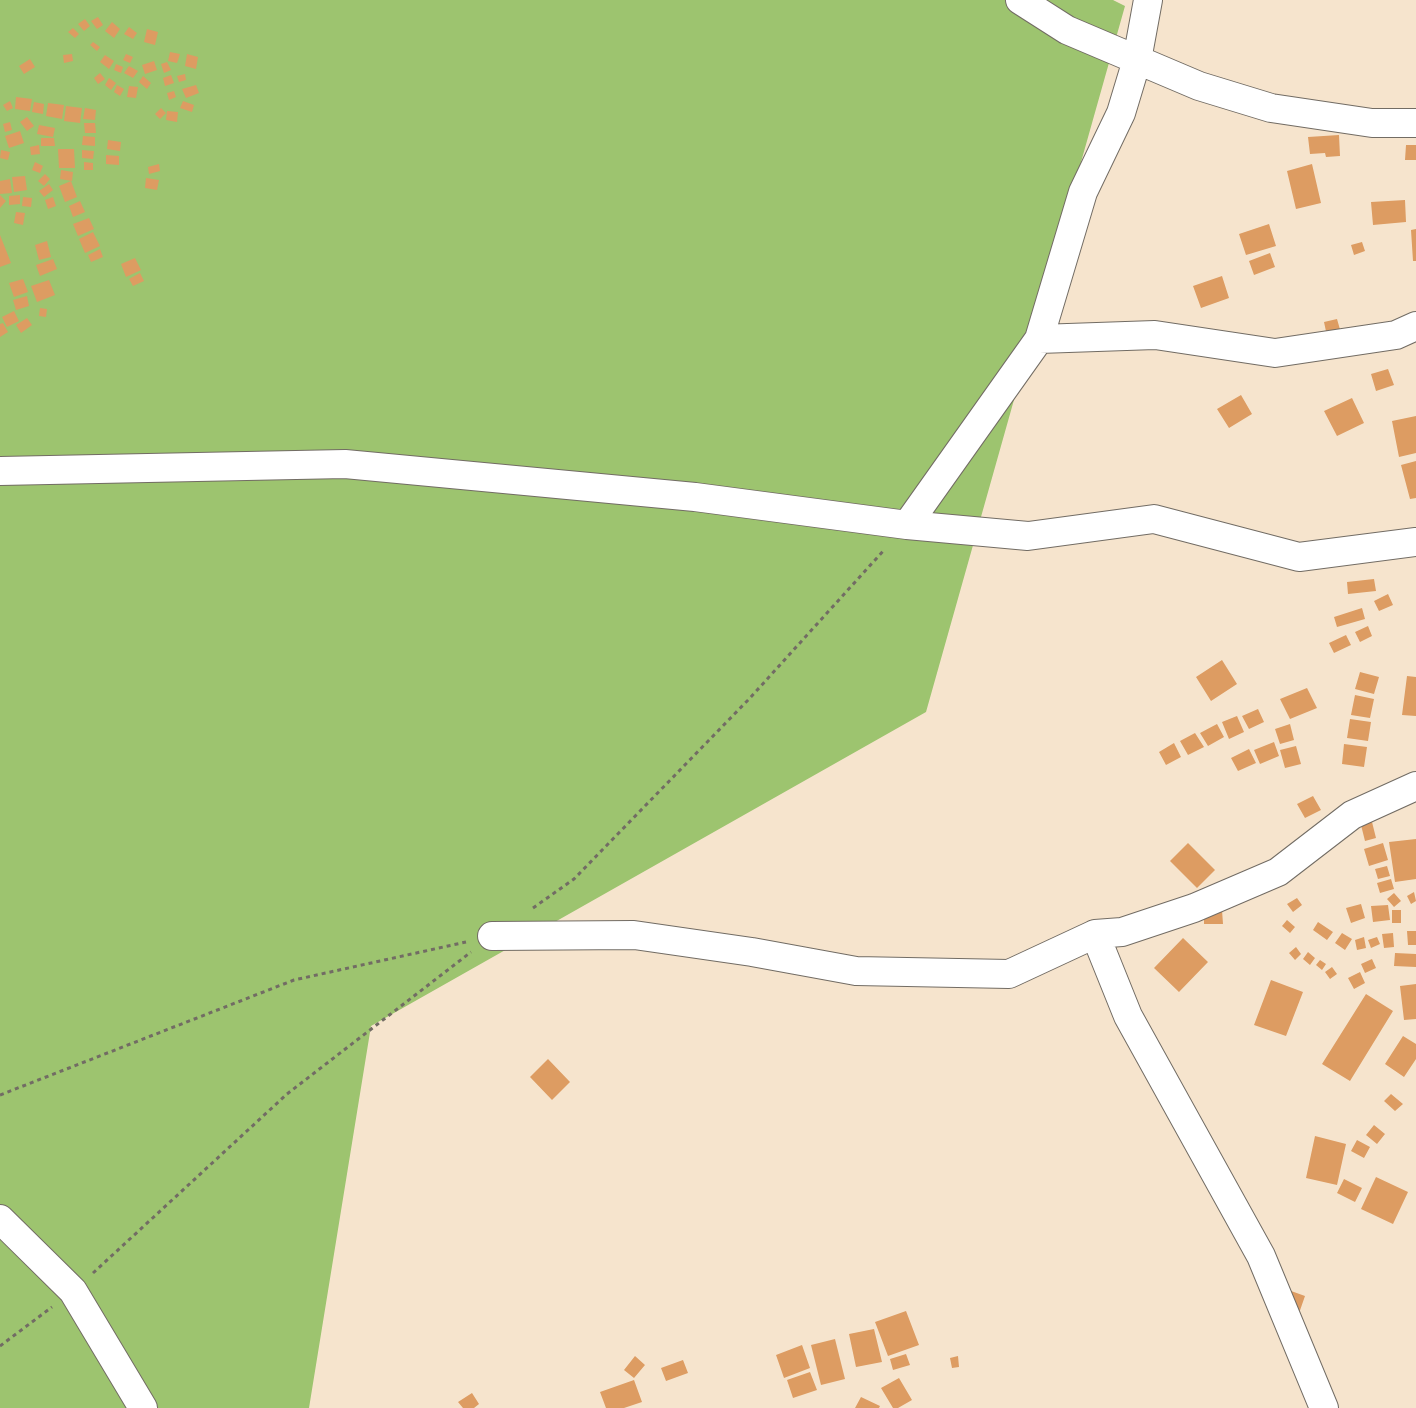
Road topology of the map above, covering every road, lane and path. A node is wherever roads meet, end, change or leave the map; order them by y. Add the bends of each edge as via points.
1 (1020, 0) edge
2 (1148, 0) edge
3 (1137, 60) junction
4 (1416, 123) edge
5 (1416, 326) edge
6 (1039, 339) junction
7 (0, 471) edge
8 (907, 525) junction
9 (1416, 542) edge
10 (1416, 786) edge
11 (1095, 934) junction
12 (492, 936) joint
13 (0, 1095) edge
14 (0, 1219) edge
15 (142, 1408) edge
16 (1324, 1408) edge

1 - 3 street via 1067,30
2 - 3 street
3 - 4 street via 1199,86 1270,108 1372,123
3 - 6 street via 1121,113 1083,192
5 - 6 street via 1396,335 1275,354 1155,335
6 - 8 street
7 - 8 street via 345,464 695,497
8 - 9 street via 1028,536 1154,519 1299,557
10 - 11 street via 1352,815 1278,872 1185,911 1122,932
11 - 12 street via 1009,974 856,971 634,934
11 - 16 street via 1128,1016 1261,1256
12 - 13 path via 294,980
14 - 15 street via 73,1292

